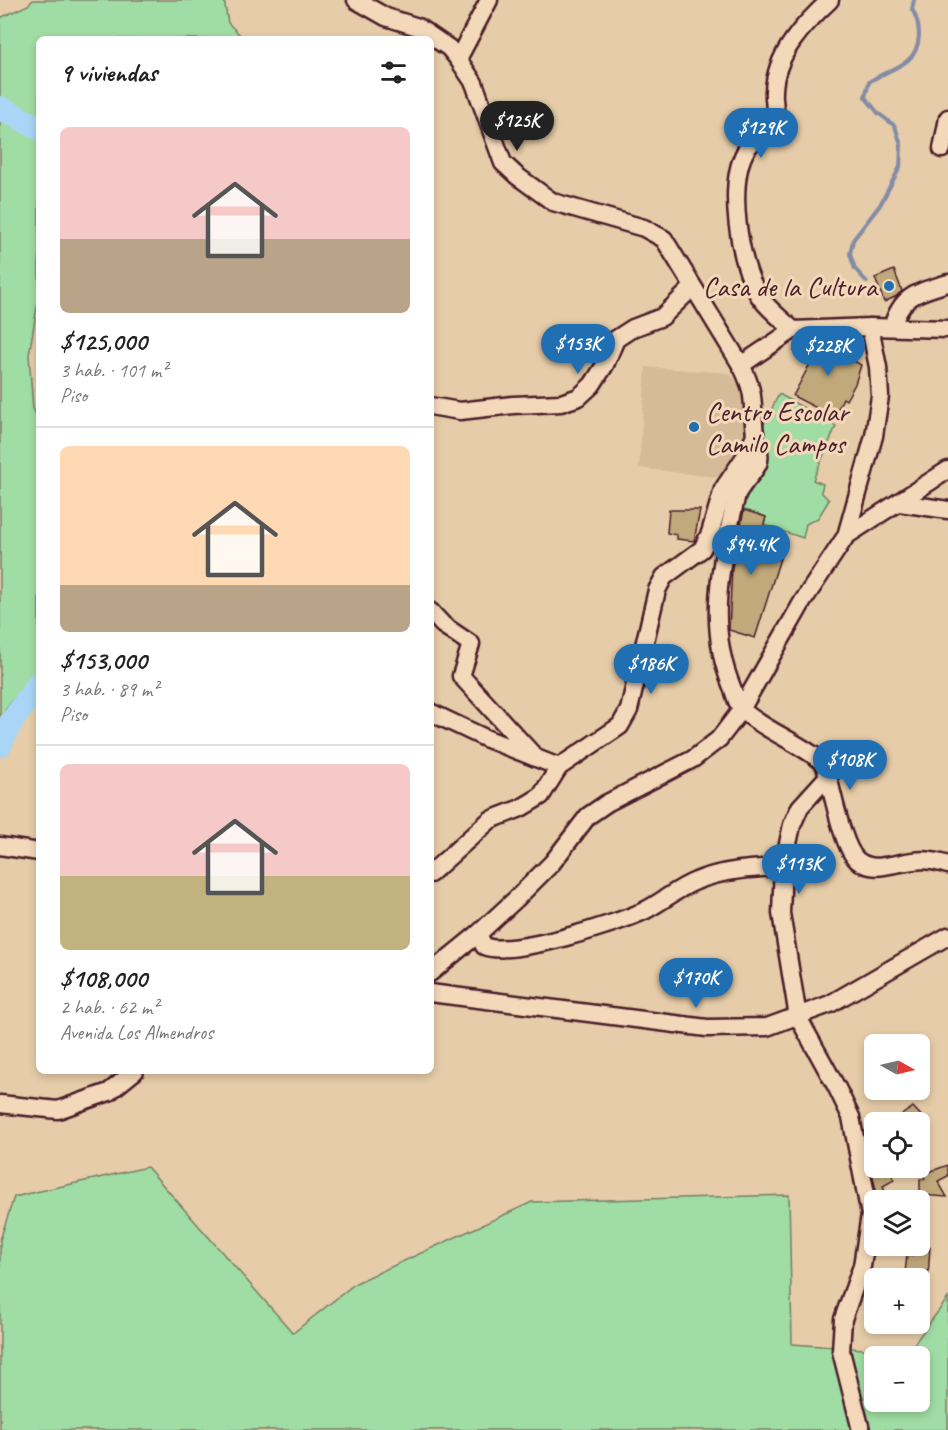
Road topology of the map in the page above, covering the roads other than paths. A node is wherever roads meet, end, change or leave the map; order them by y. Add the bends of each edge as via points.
1 (356, 0) edge
2 (489, 0) edge
3 (830, 0) edge
4 (431, 36) edge
5 (434, 38) edge
6 (458, 58) junction
7 (948, 118) edge
8 (942, 149) dead end
9 (948, 283) edge
10 (693, 287) junction
11 (870, 327) junction
12 (892, 327) junction
13 (948, 329) edge
14 (793, 330) junction
15 (741, 365) junction
16 (434, 407) edge
17 (755, 434) junction
18 (948, 470) edge
19 (900, 503) junction
20 (948, 510) edge
21 (846, 536) junction
22 (434, 615) edge
23 (741, 710) junction
24 (434, 714) edge
25 (536, 758) junction
26 (559, 767) junction
27 (829, 775) junction
28 (0, 846) edge
29 (36, 852) edge
30 (948, 865) edge
31 (783, 867) junction
32 (434, 870) edge
33 (478, 934) junction
34 (948, 936) edge
35 (434, 970) edge
36 (434, 994) edge
37 (798, 1017) junction
38 (131, 1074) edge
39 (0, 1104) edge
40 (861, 1430) edge

1 - 4 street
2 - 6 street
3 - 14 street via 806,22 783,55 773,90 777,120 746,149 738,167 736,212 740,246 758,295
5 - 6 street
6 - 10 street via 474,83 502,163 553,202 644,228 664,239
7 - 8 street
9 - 12 street via 904,302
10 - 15 street
10 - 16 street via 662,317 616,339 605,365 579,397 561,404 460,411
11 - 12 street
11 - 14 street
11 - 21 street via 880,396 874,436
12 - 13 street
14 - 15 street
15 - 17 street via 754,402
17 - 23 street via 760,455 737,494 716,604 725,671
17 - 26 street via 750,449 723,489 702,549 664,577 657,590 629,710 620,726
18 - 19 street
19 - 20 street
19 - 21 street
21 - 23 street via 803,601
22 - 25 street via 471,644 461,676
23 - 27 street via 813,754 825,763
23 - 33 street via 719,739 693,759 588,816 552,862
24 - 25 street
25 - 26 street
26 - 32 street via 541,796 490,820
27 - 30 street via 848,846 856,860 882,867 924,859
27 - 31 street via 800,807
28 - 29 street
31 - 33 street via 730,872 696,881 612,924 513,949 494,951 484,946
31 - 37 street via 781,913
33 - 35 street
34 - 37 street via 830,1004
36 - 37 street via 707,1028 767,1027
37 - 40 street via 850,1117 870,1215 862,1266 843,1319 841,1351
38 - 39 street via 109,1092 58,1110

